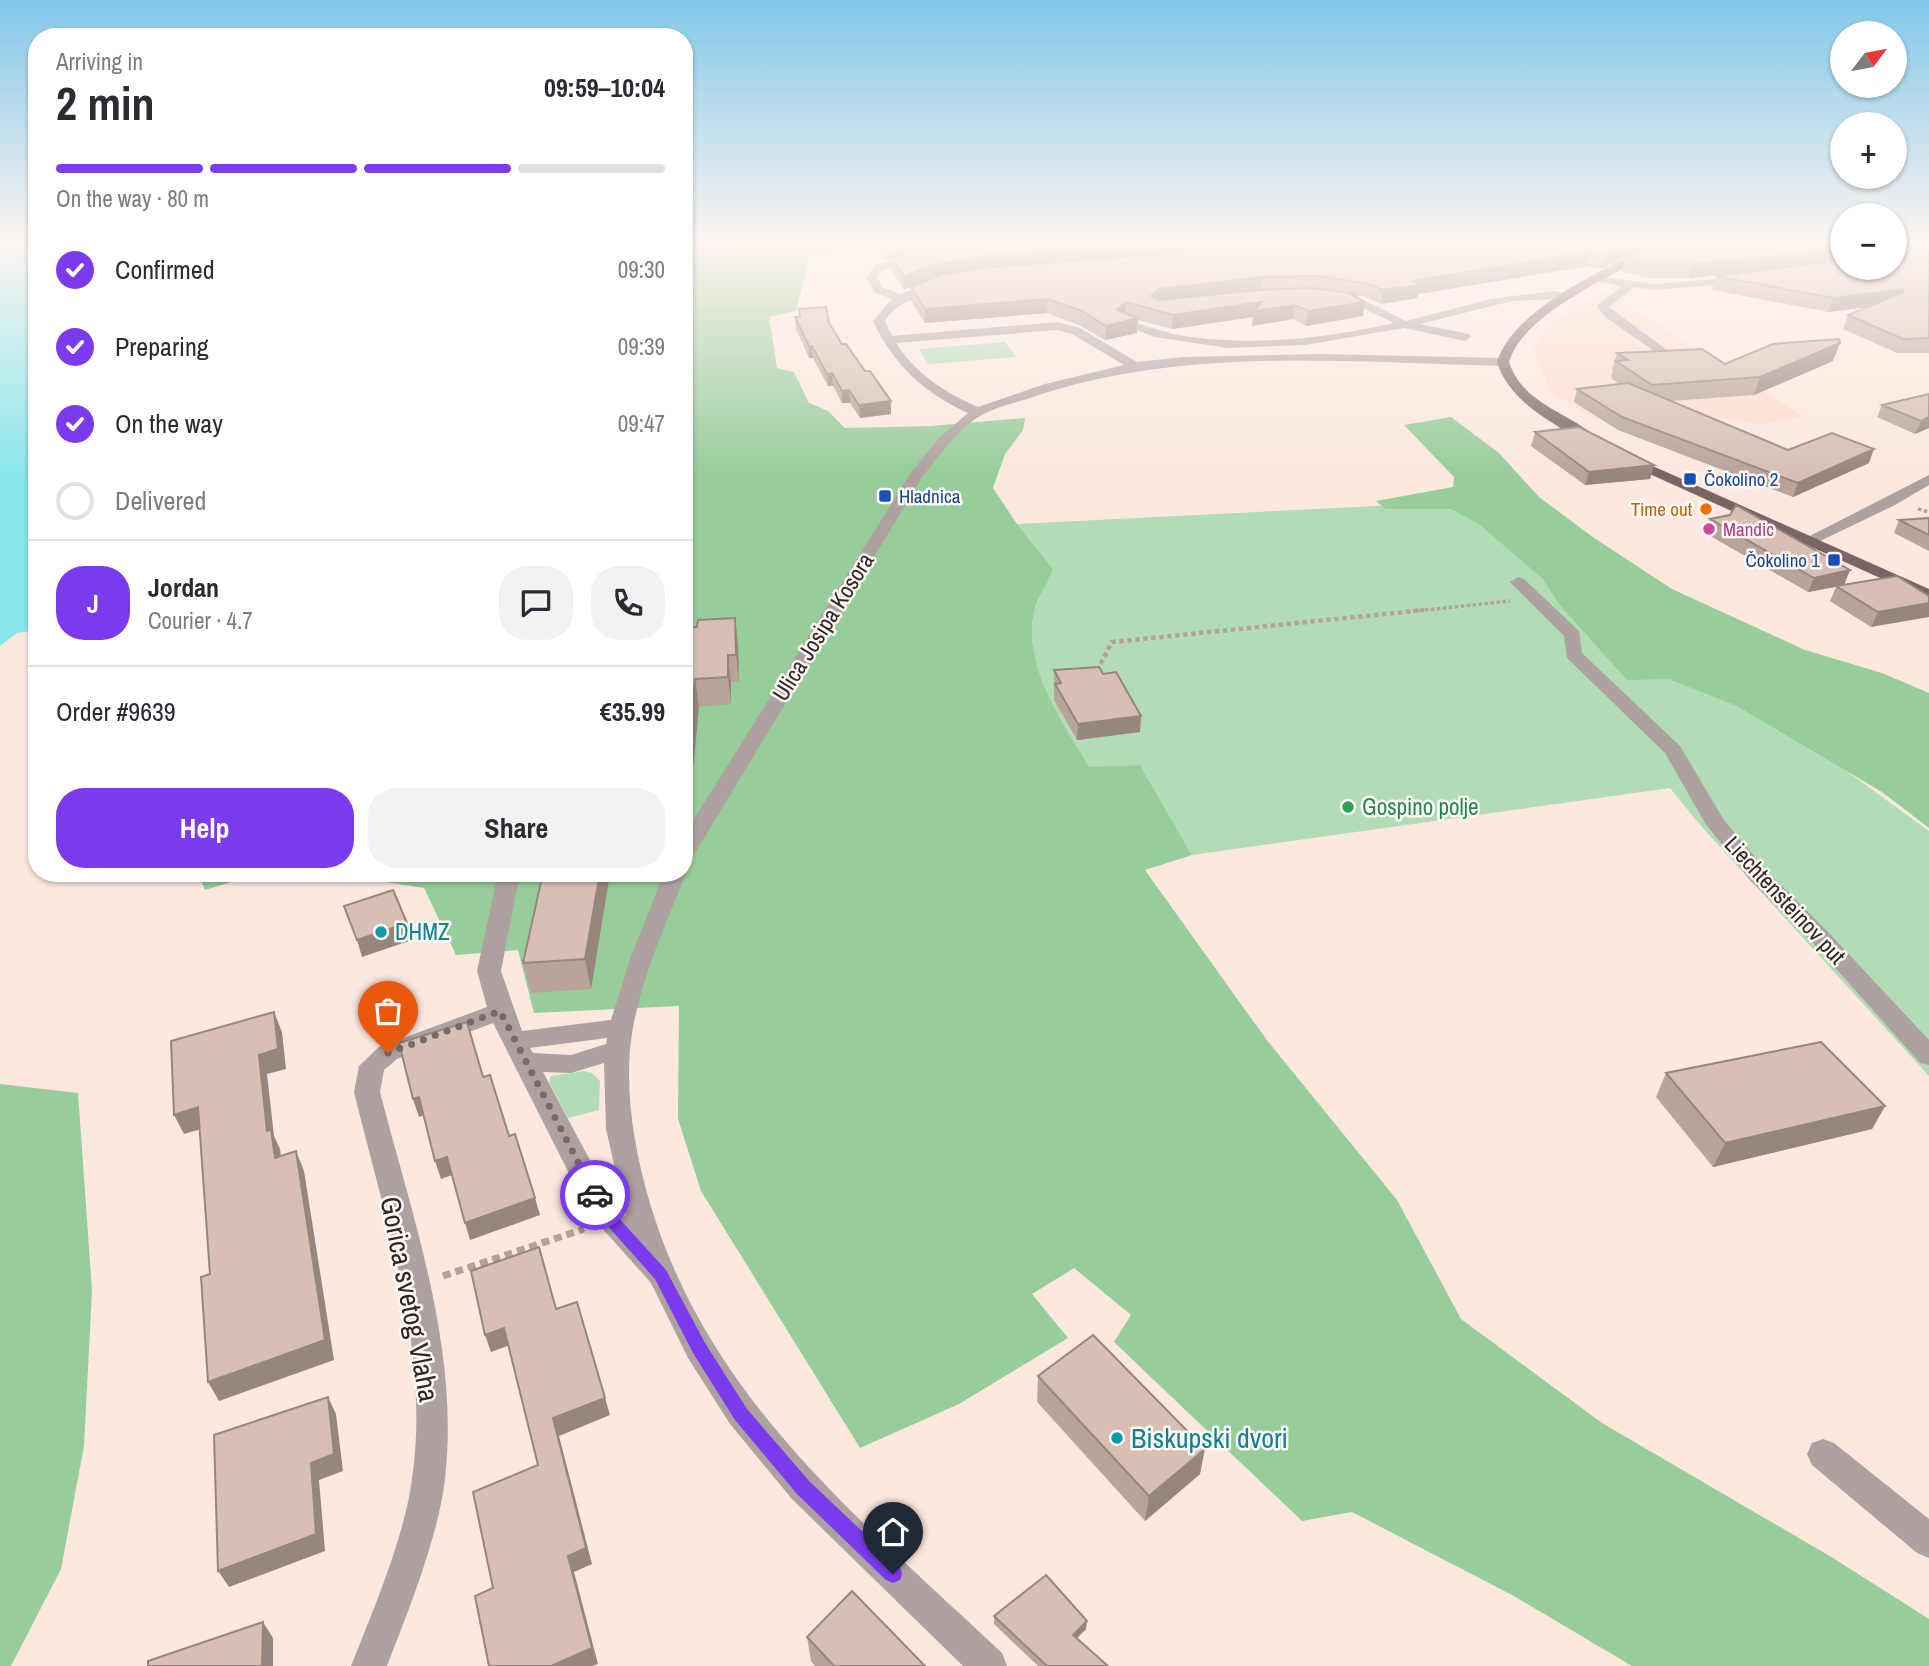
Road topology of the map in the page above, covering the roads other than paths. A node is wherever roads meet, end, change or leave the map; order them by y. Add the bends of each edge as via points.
1 (880, 320) edge
2 (1397, 320) edge
3 (1423, 320) edge
4 (1536, 320) edge
5 (1616, 320) edge
6 (1124, 323) edge
7 (1406, 324) junction
8 (1465, 337) dead end
9 (887, 340) junction
10 (1305, 341) junction
11 (1320, 358) junction
12 (1671, 359) edge
13 (1503, 362) junction
14 (1135, 366) junction
15 (977, 412) junction
16 (1929, 479) edge
17 (1808, 541) junction
18 (1518, 582) dead end
19 (1929, 595) edge
20 (693, 838) edge
21 (507, 882) edge
22 (672, 882) edge
23 (500, 1011) junction
24 (620, 1038) junction
25 (519, 1051) junction
26 (1929, 1056) edge
27 (661, 1274) junction
28 (1823, 1454) dead end
29 (1929, 1541) edge
30 (369, 1666) edge
31 (989, 1666) edge

1 - 9 street
2 - 7 street
3 - 7 street
4 - 13 main road via 1504,352
5 - 12 street
6 - 10 street via 1194,343
7 - 8 street
7 - 10 street
9 - 14 street via 1057,326 1076,331
9 - 15 street via 929,387
10 - 11 street
11 - 13 street, Ulica Josipa Kosora
11 - 14 street, Ulica Josipa Kosora
13 - 17 main road via 1515,386 1575,431
14 - 15 street, Ulica Josipa Kosora via 1050,387
15 - 20 street, Ulica Josipa Kosora via 944,441 917,474
16 - 17 street
17 - 19 main road
18 - 26 street, Liechtensteinov put via 1573,635 1573,654 1673,750 1715,823 1758,875
21 - 23 street via 489,971
22 - 24 street via 636,976
23 - 25 street
23 - 30 street, Gorica svetog Vlaha via 388,1053 372,1066 367,1092 412,1286 428,1367 432,1418 429,1476 403,1577
24 - 25 street via 588,1062 571,1064
24 - 27 street via 619,1110 627,1172
25 - 27 street via 611,1219
27 - 31 street via 699,1348 741,1414 804,1488
28 - 29 street

